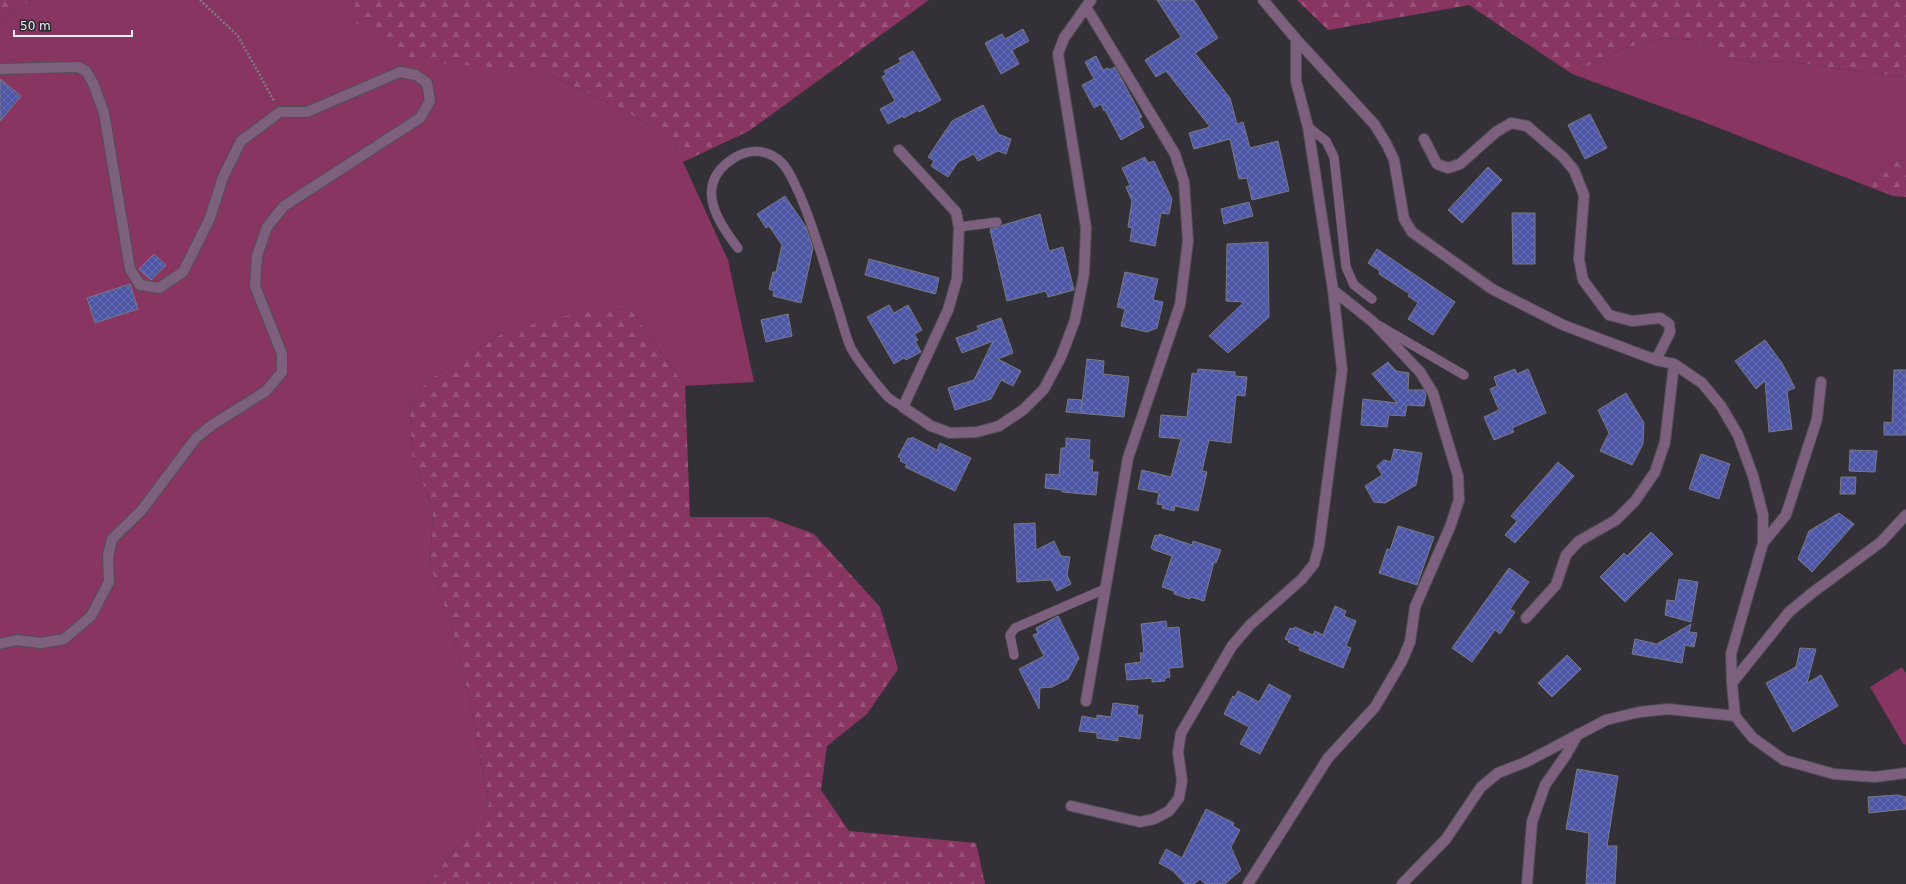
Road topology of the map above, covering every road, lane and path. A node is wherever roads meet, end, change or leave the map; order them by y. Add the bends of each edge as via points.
1 (200, 0) edge
2 (1262, 0) edge
3 (1088, 4) edge
4 (1296, 40) junction
5 (0, 70) edge
6 (280, 112) junction
7 (1308, 127) junction
8 (1424, 139) dead end
9 (899, 150) dead end
10 (997, 222) dead end
11 (959, 227) junction
12 (738, 248) dead end
13 (1333, 290) junction
14 (1372, 299) dead end
15 (1373, 322) junction
16 (1656, 360) junction
17 (1674, 364) junction
18 (1464, 375) dead end
19 (1821, 382) dead end
20 (903, 408) junction
21 (1906, 515) edge
22 (1763, 543) junction
23 (1105, 589) junction
24 (1526, 618) dead end
25 (0, 644) edge
26 (1014, 655) dead end
27 (1732, 683) junction
28 (1086, 701) dead end
29 (1735, 716) junction
30 (1578, 734) junction
31 (1906, 773) edge
32 (1072, 806) dead end
33 (1248, 884) edge
34 (1402, 884) edge
35 (1527, 884) edge

1 - 6 path via 238,36
2 - 4 street
3 - 20 street via 1064,38 1058,54 1086,228 1084,274 1075,320 1061,357 1044,388 1023,410 999,426 976,432 950,433 931,426
3 - 23 street via 1175,154 1184,182 1188,241 1180,305 1128,458
4 - 7 street via 1296,80
4 - 16 street via 1375,125 1394,160 1404,219 1412,232 1492,289 1563,325
5 - 6 street via 78,67 86,71 104,113 130,269 140,285 159,288 183,272 210,218 223,178 242,141
6 - 25 street via 307,112 400,72 416,75 427,83 430,101 420,118 284,206 267,227 257,256 255,286 282,354 282,372 266,391 196,438 141,511 112,539 108,556 108,582 91,616 64,639 40,643 17,640
7 - 13 street
7 - 14 lane via 1326,141 1334,158 1346,267 1354,285
8 - 16 street via 1437,164 1448,168 1460,164 1496,132 1511,123 1527,126 1563,157 1574,170 1584,195 1579,259 1583,280 1609,315 1632,321 1660,318 1669,324 1670,332
9 - 11 street via 956,212
10 - 11 lane
11 - 20 street via 957,279 948,310
12 - 20 lane via 724,229 712,205 710,194 714,179 724,165 736,158 752,151 767,152 779,160 790,174 806,210 850,347 886,395
13 - 15 street
13 - 32 street via 1342,370 1319,546 1314,564 1302,579 1250,625 1232,646 1181,733 1178,752 1182,781 1179,798 1169,811 1154,819 1140,822
15 - 18 lane
15 - 33 street via 1420,372 1433,394 1458,476 1458,500 1450,528 1415,607 1410,642 1402,661 1375,707 1328,758
16 - 17 street
17 - 22 street via 1702,383 1738,435 1753,476 1763,515
17 - 24 street via 1665,442 1655,472 1635,501 1616,520 1579,541 1566,555 1556,585
19 - 22 street via 1817,419 1786,515
21 - 27 street via 1881,542 1789,612
22 - 27 street via 1732,654
23 - 26 lane via 1015,628 1010,635
23 - 28 street
27 - 29 street
29 - 30 street via 1668,709 1639,712 1606,720
29 - 31 street via 1753,738 1784,760 1834,774 1875,777
30 - 34 street via 1526,762 1498,773 1481,787 1446,839
30 - 35 street via 1545,785 1532,822

